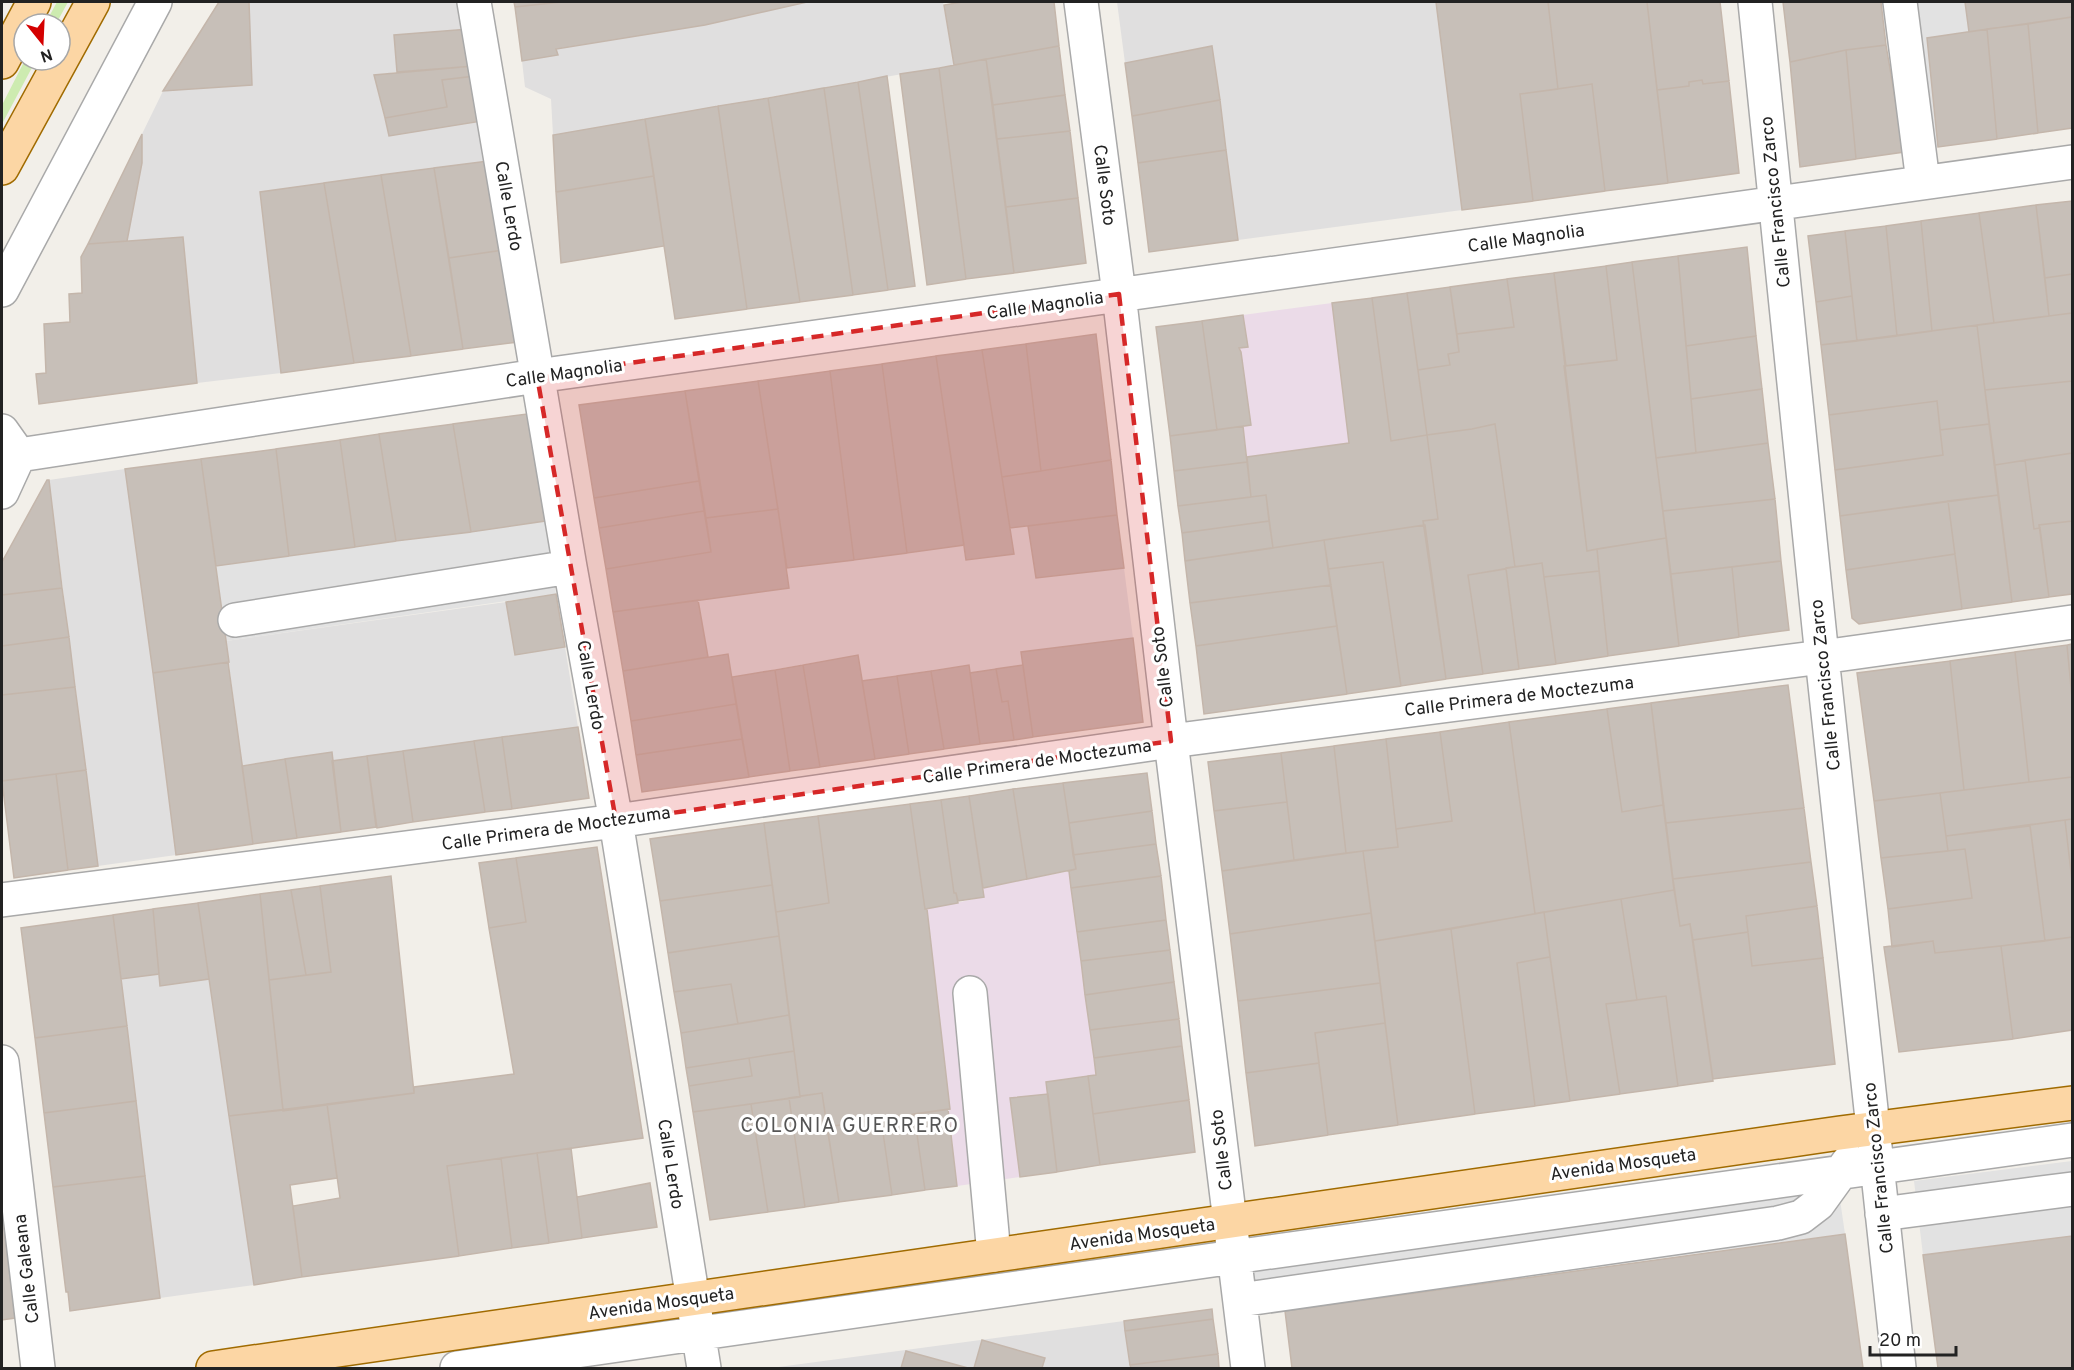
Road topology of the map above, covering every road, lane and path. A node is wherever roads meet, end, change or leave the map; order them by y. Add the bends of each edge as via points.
1 (34, 2) edge
2 (93, 2) edge
3 (155, 2) edge
4 (474, 2) edge
5 (1081, 2) edge
6 (1755, 2) edge
7 (1899, 2) edge
8 (2, 62) edge
9 (2073, 162) edge
10 (2, 168) edge
11 (1923, 182) junction
12 (1775, 203) junction
13 (2, 290) edge
14 (1119, 294) junction
15 (537, 376) junction
16 (10, 443) edge
17 (2, 492) edge
18 (570, 567) junction
19 (235, 620) dead end
20 (2073, 622) edge
21 (1822, 657) junction
22 (1171, 741) junction
23 (616, 821) junction
24 (2, 900) edge
25 (970, 993) dead end
26 (2, 1062) edge
27 (2073, 1103) edge
28 (1873, 1128) junction
29 (2073, 1140) edge
30 (1877, 1167) junction
31 (1842, 1172) junction
32 (2073, 1189) edge
33 (1882, 1214) junction
34 (1230, 1221) junction
35 (994, 1256) junction
36 (1234, 1257) junction
37 (692, 1299) junction
38 (1240, 1300) junction
39 (698, 1333) junction
40 (38, 1368) edge
41 (213, 1368) edge
42 (457, 1368) edge
43 (704, 1368) edge
44 (1248, 1368) edge
45 (1899, 1368) edge

1 - 8 main road
2 - 10 main road
3 - 13 street
4 - 15 street, Calle Lerdo
5 - 14 street, Calle Soto
6 - 12 street, Calle Francisco Zarco
7 - 11 street
9 - 11 street, Calle Magnolia
11 - 12 street, Calle Magnolia
12 - 14 street, Calle Magnolia
12 - 21 street, Calle Francisco Zarco
14 - 15 street, Calle Magnolia
14 - 22 street, Calle Soto
15 - 16 street, Calle Magnolia
15 - 18 street, Calle Lerdo
16 - 17 street, Calle Magnolia
18 - 19 street
18 - 23 street, Calle Lerdo
20 - 21 street, Calle Primera de Moctezuma
21 - 22 street, Calle Primera de Moctezuma
21 - 28 street, Calle Francisco Zarco
22 - 23 street, Calle Primera de Moctezuma
22 - 34 street, Calle Soto
23 - 24 street, Calle Primera de Moctezuma
23 - 37 street, Calle Lerdo
25 - 35 street
26 - 40 street, Calle Galeana
27 - 28 main road, Avenida Mosqueta
28 - 30 street, Calle Francisco Zarco
28 - 31 street
28 - 34 main road, Avenida Mosqueta
29 - 30 street
30 - 31 street
30 - 33 street, Calle Francisco Zarco
31 - 36 street
31 - 38 street via 1818,1204 1801,1217 1778,1223
32 - 33 street
33 - 45 street, Calle Francisco Zarco
34 - 35 main road, Avenida Mosqueta
34 - 36 street, Calle Soto
35 - 37 main road, Avenida Mosqueta
36 - 38 street, Calle Soto
36 - 39 street
37 - 39 street, Calle Lerdo
37 - 41 main road, Avenida Mosqueta
38 - 44 street, Calle Soto
39 - 42 street
39 - 43 street, Calle Lerdo

